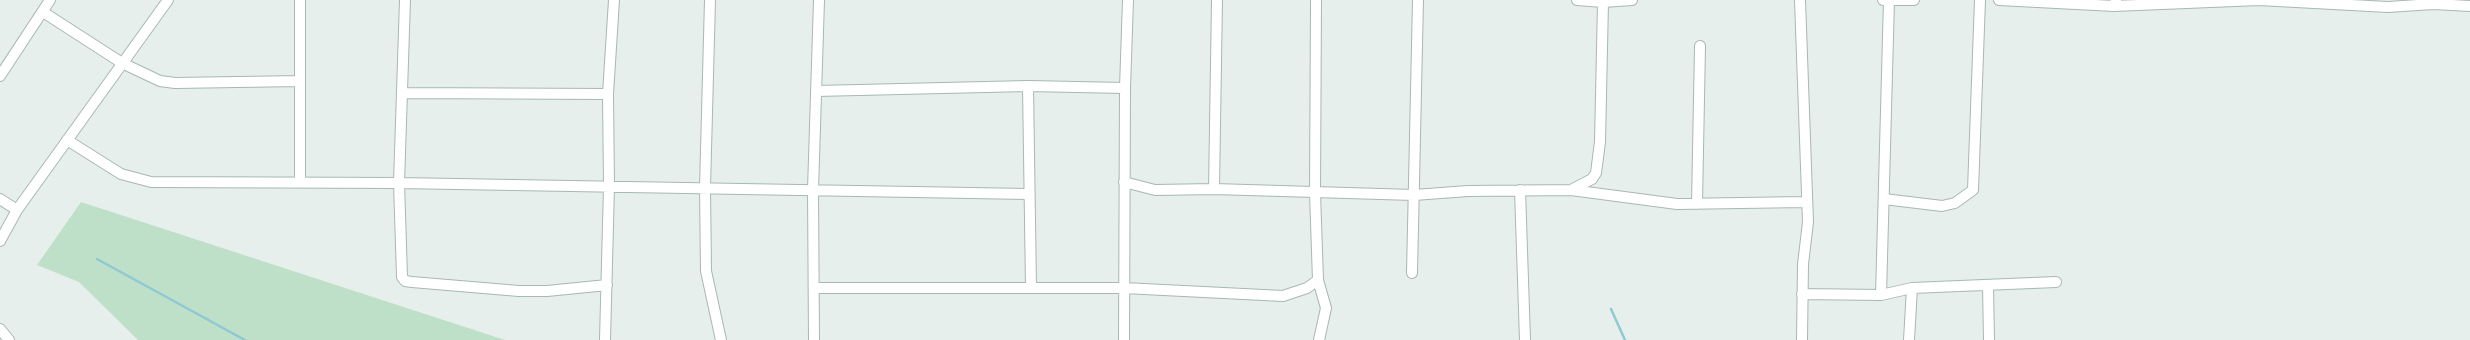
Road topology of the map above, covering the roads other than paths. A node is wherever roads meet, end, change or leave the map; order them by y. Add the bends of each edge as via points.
1 (50, 0) edge
2 (168, 0) edge
3 (300, 0) edge
4 (405, 0) edge
5 (614, 0) edge
6 (710, 0) edge
7 (819, 0) edge
8 (1128, 0) edge
9 (1217, 0) edge
10 (1316, 0) edge
11 (1418, 0) edge
12 (1577, 0) edge
13 (1632, 0) edge
14 (1800, 0) edge
15 (1883, 0) edge
16 (1889, 0) edge
17 (1914, 0) edge
18 (1980, 0) edge
19 (1999, 0) edge
20 (1603, 2) junction
21 (2115, 3) edge
22 (2470, 6) edge
23 (43, 12) junction
24 (1700, 46) dead end
25 (122, 63) junction
26 (0, 76) edge
27 (300, 81) junction
28 (1028, 86) junction
29 (1125, 88) junction
30 (816, 91) junction
31 (404, 93) junction
32 (608, 94) junction
33 (67, 140) junction
34 (300, 182) junction
35 (1124, 182) junction
36 (400, 183) junction
37 (609, 186) junction
38 (705, 188) junction
39 (1214, 189) junction
40 (813, 190) junction
41 (1520, 190) junction
42 (1571, 190) junction
43 (1315, 193) junction
44 (1028, 194) junction
45 (1414, 195) junction
46 (0, 199) edge
47 (1884, 199) junction
48 (1806, 202) junction
49 (1697, 204) junction
50 (17, 210) junction
51 (0, 241) edge
52 (1412, 273) dead end
53 (1318, 280) junction
54 (2056, 282) dead end
55 (607, 286) junction
56 (1988, 286) junction
57 (815, 288) junction
58 (1031, 288) junction
59 (1124, 288) junction
60 (1912, 288) junction
61 (1802, 294) junction
62 (1881, 294) junction
63 (0, 329) edge
64 (9, 340) edge
65 (605, 340) edge
66 (721, 340) edge
67 (814, 340) edge
68 (1124, 340) edge
69 (1319, 340) edge
70 (1525, 340) edge
71 (1802, 340) edge
72 (1909, 340) edge
73 (1989, 340) edge

1 - 23 street
2 - 25 street
3 - 27 street
4 - 31 street
5 - 32 street
6 - 38 street
7 - 30 street
8 - 29 street
9 - 39 street
10 - 43 street
11 - 45 street
12 - 20 street
13 - 20 street
14 - 48 street
15 - 16 street
16 - 17 street
16 - 47 street
18 - 47 street via 1973,190 1955,203 1942,206
19 - 21 street
20 - 42 street via 1600,142 1596,173 1592,179
21 - 22 street via 2259,0 2388,7 2433,4
23 - 25 street
23 - 26 street
24 - 49 street
25 - 27 street via 160,81
25 - 33 street
27 - 34 street
28 - 29 street
28 - 30 street
28 - 44 street
29 - 35 street
30 - 40 street
31 - 32 street
31 - 36 street
32 - 37 street
33 - 34 street via 121,174 151,182
33 - 50 street
34 - 36 street
35 - 39 street via 1155,190
35 - 59 street
36 - 37 street
36 - 55 street via 402,277 405,281 547,291
37 - 38 street
37 - 55 street
38 - 40 street
38 - 66 street via 706,271
39 - 43 street
40 - 44 street
40 - 57 street
41 - 42 street
41 - 45 street
41 - 70 street
42 - 49 street via 1678,204
43 - 45 street
43 - 53 street
44 - 58 street
45 - 52 street
46 - 50 street
47 - 62 street
48 - 49 street
48 - 61 street via 1808,222
50 - 51 street
53 - 59 street via 1307,288 1283,296
53 - 69 street via 1326,308
54 - 56 street
55 - 65 street
56 - 60 street
56 - 73 street
57 - 58 street
57 - 67 street
58 - 59 street
59 - 68 street
60 - 62 street
60 - 72 street
61 - 62 street
61 - 71 street
63 - 64 street

